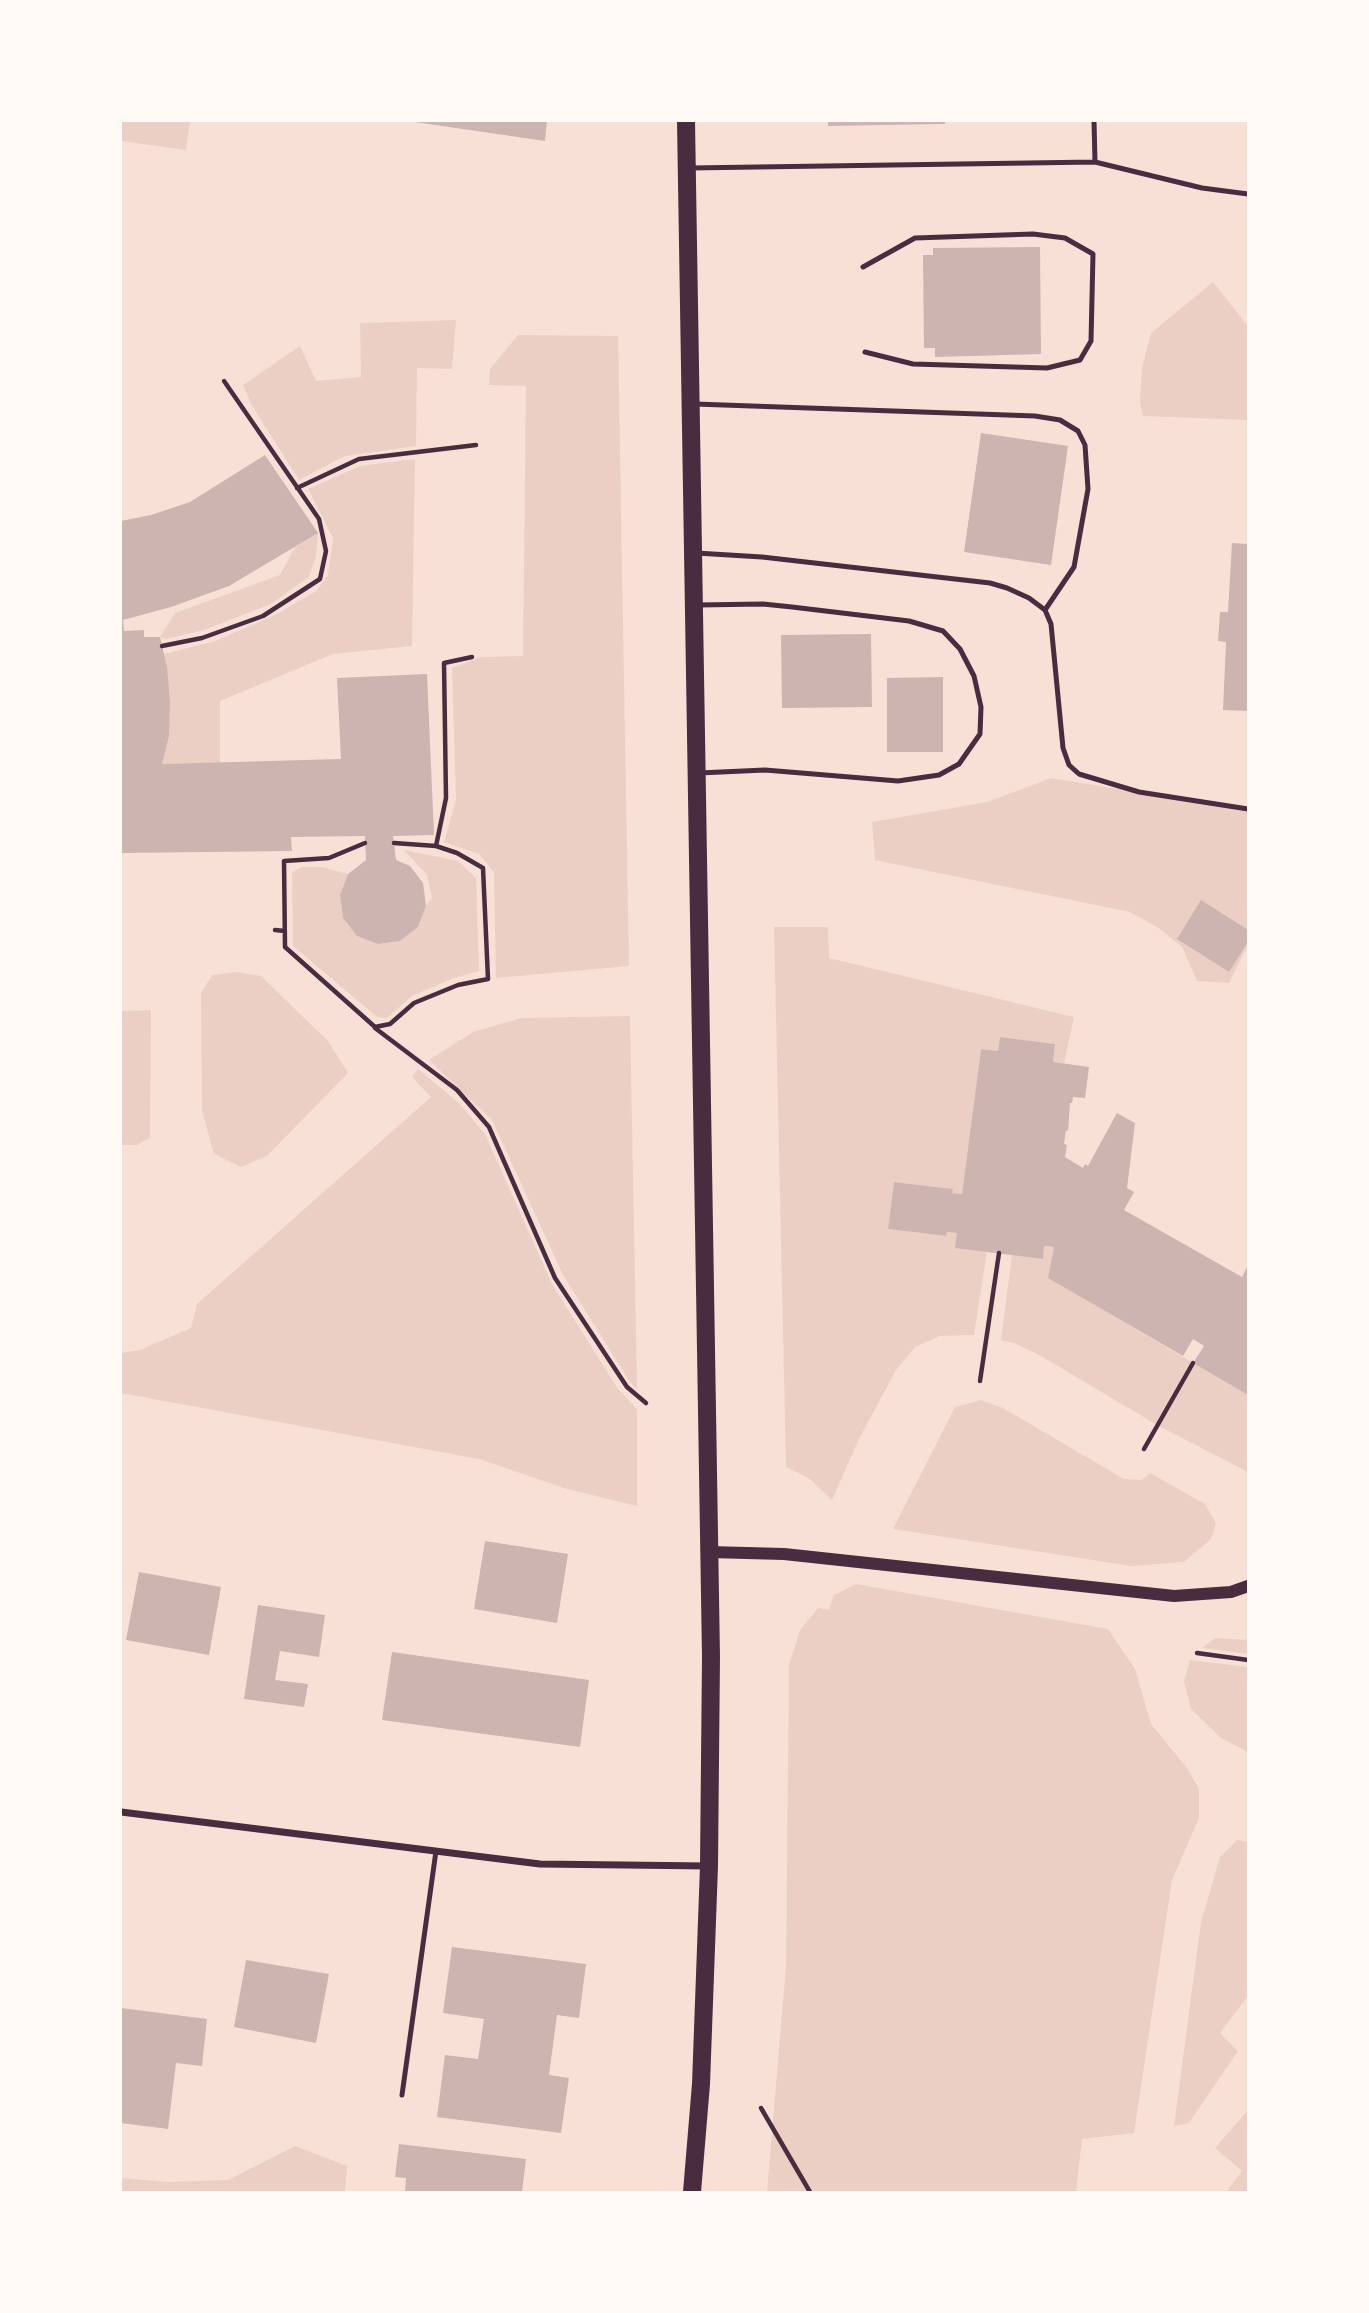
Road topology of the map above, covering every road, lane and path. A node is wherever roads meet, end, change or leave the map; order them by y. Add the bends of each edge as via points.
1 (686, 121) edge
2 (1094, 121) edge
3 (1095, 162) junction
4 (687, 168) junction
5 (1248, 194) edge
6 (863, 267) dead end
7 (865, 352) dead end
8 (224, 380) dead end
9 (691, 404) junction
10 (476, 445) dead end
11 (298, 488) junction
12 (693, 553) junction
13 (694, 605) junction
14 (1045, 610) junction
15 (162, 646) dead end
16 (472, 657) dead end
17 (696, 774) junction
18 (1248, 809) edge
19 (365, 843) dead end
20 (394, 843) dead end
21 (436, 846) junction
22 (275, 930) dead end
23 (285, 931) junction
24 (375, 1027) junction
25 (999, 1253) dead end
26 (1193, 1363) dead end
27 (980, 1381) dead end
28 (646, 1403) dead end
29 (1144, 1449) dead end
30 (709, 1552) junction
31 (1248, 1586) edge
32 (1197, 1653) dead end
33 (1248, 1660) edge
34 (121, 1812) edge
35 (436, 1851) junction
36 (709, 1867) junction
37 (402, 2095) dead end
38 (761, 2108) dead end
39 (692, 2192) edge
40 (810, 2192) edge

1 - 4 main road
2 - 3 lane
3 - 4 lane
3 - 5 lane via 1202,188
4 - 9 main road
6 - 7 lane via 915,238 1033,234 1065,238 1093,254 1091,341 1080,360 1047,368 913,364
8 - 11 path
9 - 12 main road
9 - 14 lane via 1060,420 1078,431 1086,445 1088,489 1074,567
10 - 11 path via 359,459
11 - 15 path via 319,519 326,551 320,579 262,617
12 - 13 main road
12 - 14 lane via 990,583 1007,587
13 - 17 main road
13 - 17 lane via 763,604 909,621 943,631 960,649 974,676 981,707 980,734 960,764 939,775 898,781 765,770
14 - 18 lane via 1051,624 1063,748 1069,765 1079,774 1139,792
16 - 21 path via 444,663 446,797
17 - 30 main road
19 - 23 path via 329,858 285,861
20 - 21 path
21 - 24 path via 483,868 488,979 458,985 414,1003 390,1024
22 - 23 path
23 - 24 path via 285,947
24 - 28 path via 457,1090 489,1126 555,1278 627,1387
25 - 27 path
26 - 29 path
30 - 31 street via 783,1554 1174,1595 1231,1592
30 - 36 main road
32 - 33 path
34 - 35 street
35 - 36 street via 540,1864
35 - 37 lane
36 - 39 main road
38 - 40 path

